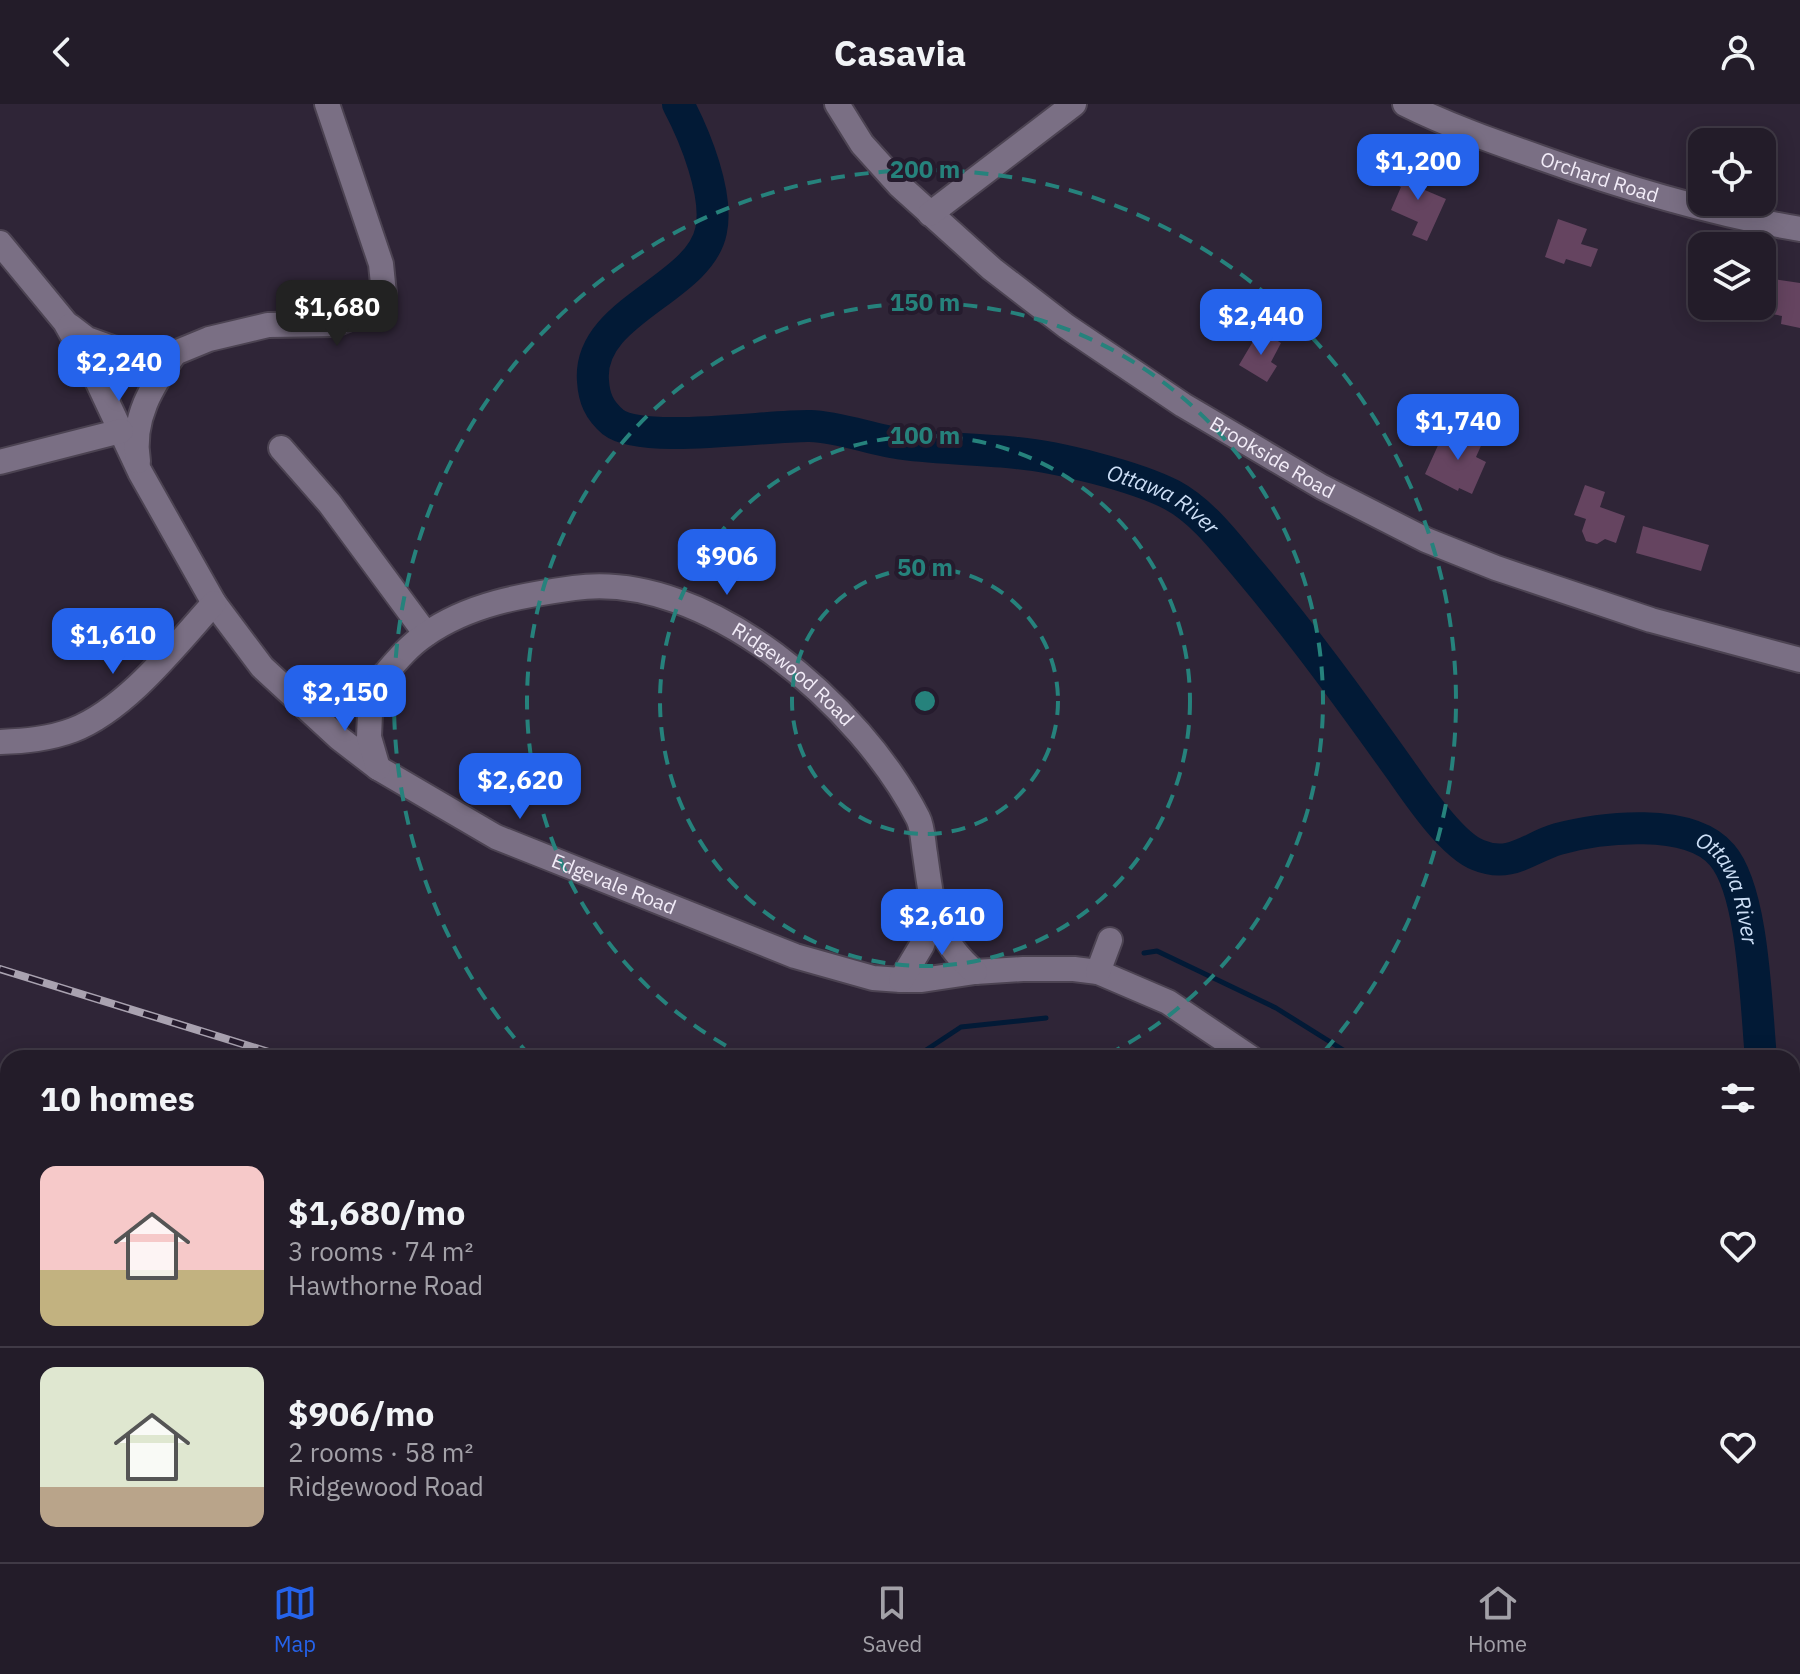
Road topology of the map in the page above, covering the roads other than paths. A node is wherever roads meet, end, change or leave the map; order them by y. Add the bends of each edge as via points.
1 (327, 104) edge
2 (837, 104) edge
3 (1074, 104) edge
4 (1405, 104) edge
5 (930, 214) junction
6 (1800, 229) edge
7 (0, 243) edge
8 (65, 322) junction
9 (175, 353) junction
10 (121, 431) junction
11 (281, 448) dead end
12 (0, 462) edge
13 (140, 472) junction
14 (214, 603) junction
15 (426, 634) junction
16 (1800, 660) edge
17 (371, 691) junction
18 (306, 706) junction
19 (0, 742) edge
20 (378, 768) junction
21 (933, 911) junction
22 (1110, 940) dead end
23 (975, 972) junction
24 (1098, 972) junction
25 (901, 980) junction
26 (1239, 1050) edge

1 - 9 street via 381,264 384,294 360,314 335,324 254,328
2 - 5 street, Brookside Road via 862,144
3 - 5 street
4 - 6 street, Orchard Road via 1479,136 1628,187 1745,220
5 - 16 street, Brookside Road via 1066,326 1183,405 1322,487 1426,540 1496,568 1651,620
7 - 8 street, Edgevale Road
8 - 9 street via 87,339 112,348
8 - 10 street, Edgevale Road
9 - 13 street via 144,404 136,446
10 - 12 street
10 - 13 street, Edgevale Road
11 - 15 street via 330,504
13 - 14 street, Edgevale Road
14 - 18 street, Edgevale Road via 262,667
14 - 19 street via 124,699 75,730
15 - 17 street, Ridgewood Road
15 - 21 street, Ridgewood Road via 499,600 579,587 628,588 721,622 819,688 879,756 920,821
17 - 18 street
17 - 20 street via 369,737
18 - 20 street, Edgevale Road
20 - 25 street, Edgevale Road via 496,837 795,956 873,978
21 - 23 street, Ridgewood Road via 958,958
21 - 25 street, Ridgewood Road via 922,945
22 - 24 street
23 - 24 street, Edgevale Road
23 - 25 street, Edgevale Road
24 - 26 street, Edgevale Road via 1168,1002

